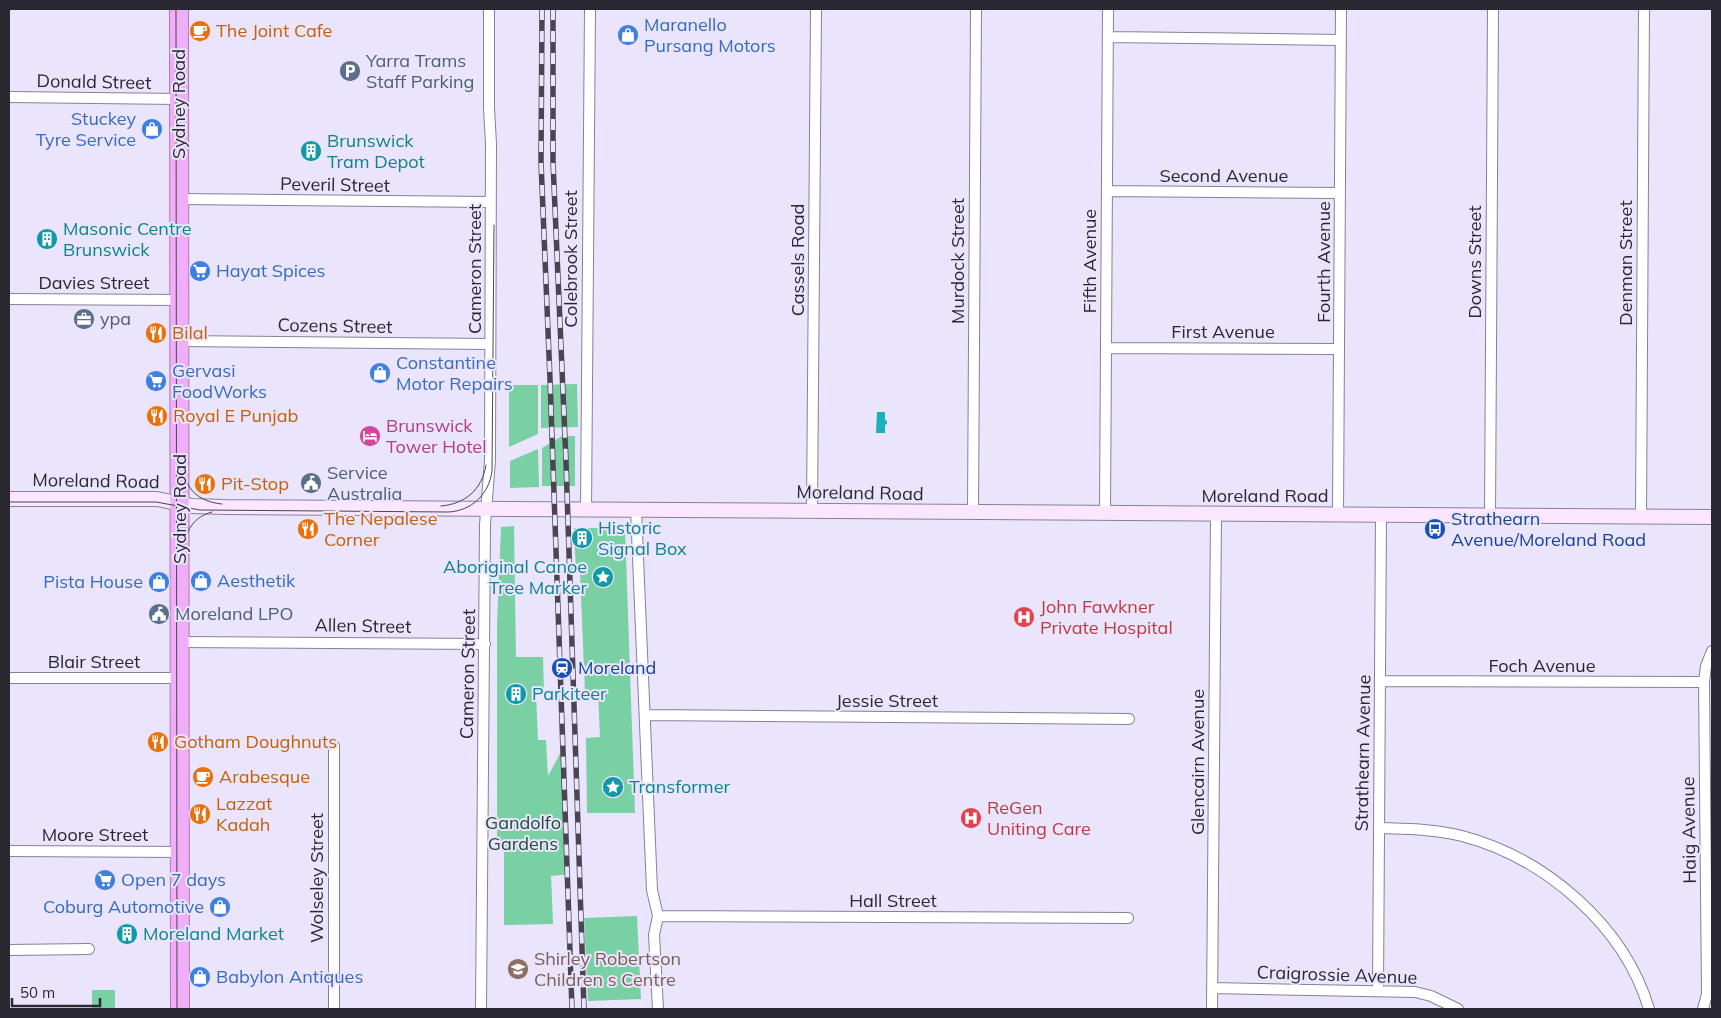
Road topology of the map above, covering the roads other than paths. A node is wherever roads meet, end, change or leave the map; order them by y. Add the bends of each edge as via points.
1 (179, 9) edge
2 (489, 9) edge
3 (590, 9) edge
4 (816, 9) edge
5 (976, 9) edge
6 (1108, 9) edge
7 (1341, 9) edge
8 (1494, 9) edge
9 (1644, 9) edge
10 (1108, 37) junction
11 (1341, 40) junction
12 (9, 97) edge
13 (179, 99) junction
14 (1107, 191) junction
15 (1340, 193) junction
16 (179, 199) junction
17 (491, 202) junction
18 (9, 299) edge
19 (180, 300) junction
20 (180, 341) junction
21 (490, 344) junction
22 (1106, 348) junction
23 (1339, 350) junction
24 (9, 499) edge
25 (180, 503) junction
26 (485, 509) junction
27 (586, 510) junction
28 (636, 510) junction
29 (812, 511) junction
30 (973, 512) junction
31 (1105, 514) junction
32 (1216, 514) junction
33 (1338, 515) junction
34 (1381, 516) junction
35 (1490, 516) junction
36 (1641, 517) junction
37 (1712, 518) edge
38 (180, 642) junction
39 (485, 644) junction
40 (1712, 650) edge
41 (9, 678) edge
42 (180, 678) junction
43 (1380, 681) junction
44 (1704, 682) junction
45 (645, 715) junction
46 (1129, 719) dead end
47 (334, 746) dead end
48 (1379, 828) junction
49 (9, 851) edge
50 (180, 852) junction
51 (658, 916) junction
52 (1128, 918) dead end
53 (89, 949) dead end
54 (9, 950) edge
55 (1212, 988) junction
56 (1378, 990) junction
57 (180, 1009) edge
58 (334, 1009) edge
59 (481, 1009) edge
60 (658, 1009) edge
61 (1212, 1009) edge
62 (1458, 1009) edge
63 (1649, 1009) edge
64 (1703, 1009) edge

1 - 13 highway, Sydney Road
2 - 17 street, Cameron Street
3 - 27 street, Colebrook Street
4 - 29 street, Cassels Road
5 - 30 street, Murdock Street
6 - 10 street, Fifth Avenue
7 - 11 street, Fourth Avenue
8 - 35 street, Downs Street
9 - 36 street, Denman Street
10 - 11 street
10 - 14 street, Fifth Avenue
11 - 15 street, Fourth Avenue
12 - 13 street, Donald Street
13 - 16 highway, Sydney Road
14 - 15 street, Second Avenue
14 - 22 street, Fifth Avenue
15 - 23 street, Fourth Avenue
16 - 17 street, Peveril Street
16 - 19 highway, Sydney Road
17 - 21 street, Cameron Street
18 - 19 street, Davies Street
19 - 20 highway, Sydney Road
20 - 21 street, Cozens Street
20 - 25 highway, Sydney Road
21 - 26 street, Cameron Street via 490,466
22 - 23 street, First Avenue
22 - 31 street, Fifth Avenue
23 - 33 street, Fourth Avenue
24 - 25 main road, Moreland Road via 146,499
25 - 26 main road, Moreland Road via 225,507
25 - 38 highway, Sydney Road
26 - 27 main road, Moreland Road
26 - 39 street, Cameron Street
27 - 28 main road, Moreland Road
28 - 29 main road, Moreland Road
28 - 45 street
29 - 30 main road, Moreland Road
30 - 31 main road, Moreland Road
31 - 32 main road, Moreland Road
32 - 33 main road, Moreland Road
32 - 55 street, Glencairn Avenue
33 - 34 main road, Moreland Road
34 - 35 main road, Moreland Road
34 - 43 street, Strathearn Avenue
35 - 36 main road, Moreland Road
36 - 37 main road, Moreland Road
38 - 39 street, Allen Street
38 - 42 highway, Sydney Road
39 - 59 street, Cameron Street
40 - 44 street, Haig Avenue
41 - 42 street, Blair Street
42 - 50 highway, Sydney Road
43 - 44 street, Foch Avenue
43 - 48 street, Strathearn Avenue
44 - 64 street, Haig Avenue via 1707,994
45 - 46 street, Jessie Street
45 - 51 street via 652,890
47 - 58 street, Wolseley Street
48 - 56 street, Strathearn Avenue
48 - 63 street via 1461,836 1526,862 1555,881 1602,925 1634,971
49 - 50 street, Moore Street
50 - 57 highway, Sydney Road
51 - 52 street, Hall Street
51 - 60 street via 654,935
53 - 54 street
55 - 56 street, Craigrossie Avenue
55 - 61 street, Glencairn Avenue
56 - 62 street, Craigrossie Avenue via 1415,992

